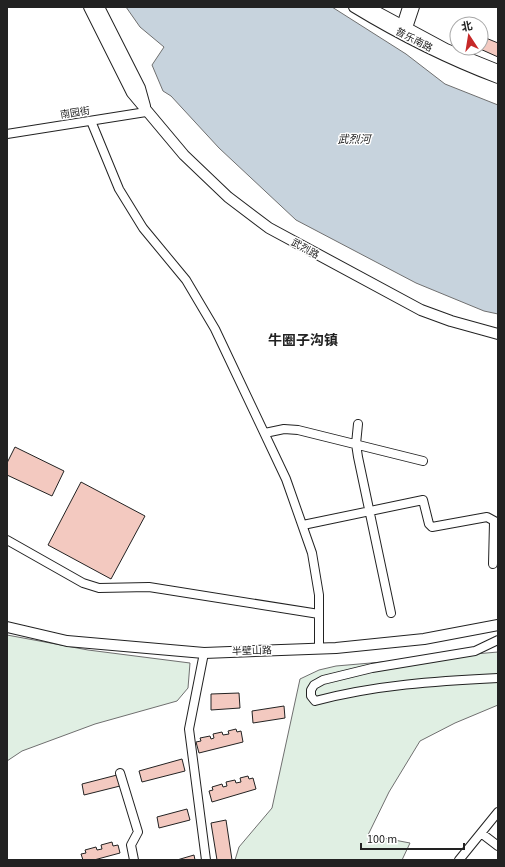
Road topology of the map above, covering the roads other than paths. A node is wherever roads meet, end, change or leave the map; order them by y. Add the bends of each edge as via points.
1 (89, 7) edge
2 (99, 7) edge
3 (354, 7) edge
4 (368, 7) edge
5 (407, 7) edge
6 (414, 7) edge
7 (403, 31) junction
8 (498, 70) edge
9 (498, 78) edge
10 (146, 112) junction
11 (91, 121) junction
12 (7, 134) edge
13 (498, 334) edge
14 (358, 424) dead end
15 (265, 433) junction
16 (356, 444) junction
17 (423, 461) dead end
18 (370, 512) junction
19 (496, 522) edge
20 (303, 525) junction
21 (7, 540) edge
22 (493, 564) dead end
23 (391, 613) dead end
24 (319, 614) junction
25 (498, 625) edge
26 (7, 627) edge
27 (498, 640) edge
28 (319, 649) junction
29 (204, 653) junction
30 (498, 678) edge
31 (120, 773) dead end
32 (498, 812) edge
33 (482, 833) junction
34 (498, 846) edge
35 (134, 860) edge
36 (206, 860) edge
37 (459, 860) edge

1 - 10 main road, 武烈路 via 132,93
2 - 10 main road, 武烈路 via 140,88
3 - 7 main road, 普乐南路
4 - 7 main road, 普乐南路
5 - 7 street
6 - 7 street
7 - 8 main road, 普乐南路
7 - 9 main road, 普乐南路 via 444,56
10 - 11 street, 南园街
10 - 13 main road, 武烈路 via 184,156 228,197 269,228 421,310
11 - 12 street, 南园街
11 - 15 street via 119,188 143,228 186,280 215,329
14 - 16 street
15 - 16 street via 284,429 298,430
15 - 20 street
16 - 17 street
16 - 18 street
18 - 19 street via 423,500 432,527 487,517
18 - 20 street
18 - 23 street
19 - 22 street
20 - 24 street via 312,553 319,595
21 - 24 street via 83,583 99,588 149,587
24 - 28 street
25 - 28 main road, 半壁山路 via 424,638
26 - 29 main road, 半壁山路 via 67,641
27 - 30 street via 475,651 372,668 323,680 314,684 311,696 315,701 352,692 418,683
28 - 29 main road, 半壁山路
29 - 36 street via 189,729
31 - 35 street via 138,832 131,845
32 - 33 street
33 - 34 street
33 - 37 street

